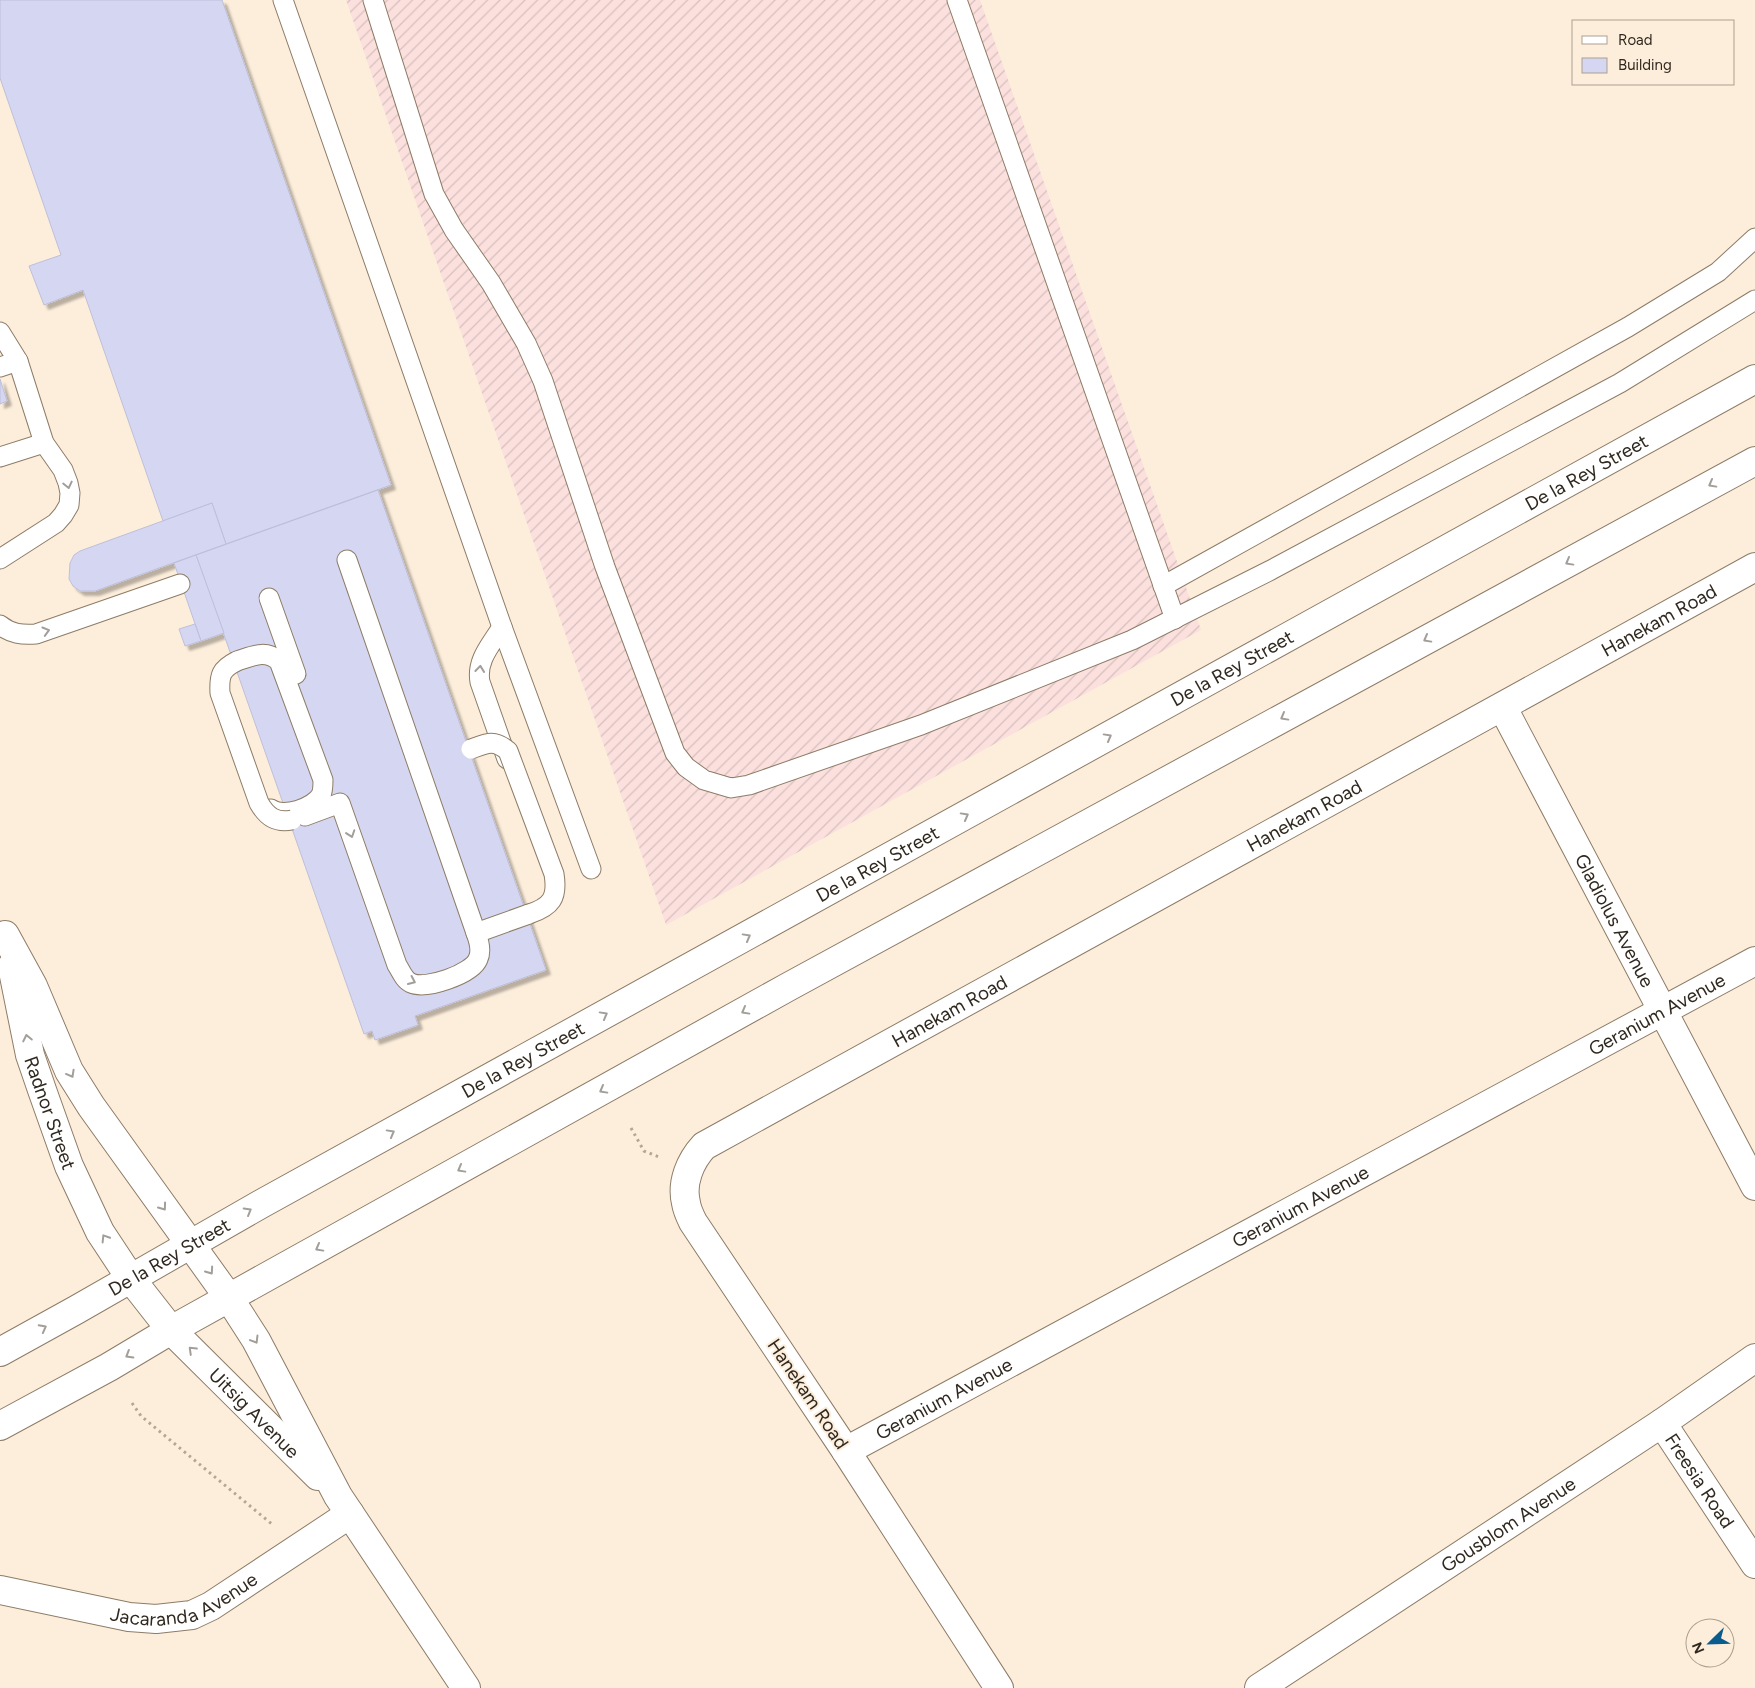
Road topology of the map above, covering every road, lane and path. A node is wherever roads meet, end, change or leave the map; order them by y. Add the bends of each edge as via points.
1 (283, 0) edge
2 (373, 0) edge
3 (957, 0) edge
4 (1755, 238) edge
5 (1755, 300) edge
6 (0, 332) edge
7 (18, 361) junction
8 (0, 367) edge
9 (1755, 379) edge
10 (44, 444) junction
11 (0, 457) edge
12 (1755, 460) edge
13 (0, 559) edge
14 (347, 560) dead end
15 (1755, 568) edge
16 (180, 584) dead end
17 (1163, 586) junction
18 (269, 598) dead end
19 (1175, 619) junction
20 (0, 625) edge
21 (502, 627) junction
22 (1502, 708) junction
23 (471, 749) dead end
24 (340, 803) junction
25 (291, 817) junction
26 (590, 870) dead end
27 (527, 910) junction
28 (3, 927) edge
29 (476, 933) junction
30 (1755, 961) edge
31 (1662, 1012) junction
32 (630, 1128) dead end
33 (662, 1158) dead end
34 (1755, 1186) edge
35 (191, 1244) junction
36 (131, 1279) junction
37 (229, 1298) junction
38 (171, 1330) junction
39 (0, 1352) edge
40 (1755, 1358) edge
41 (132, 1403) dead end
42 (1662, 1423) junction
43 (0, 1426) edge
44 (846, 1451) junction
45 (344, 1505) junction
46 (280, 1530) dead end
47 (1755, 1564) edge
48 (0, 1590) edge
49 (466, 1688) edge
50 (999, 1688) edge
51 (1259, 1688) edge

1 - 21 lane
2 - 19 lane via 434,194 526,343 543,381 608,576 675,753 686,767 704,780 731,788 748,785 921,725 1132,640
3 - 17 lane
4 - 17 lane via 1718,272 1628,328
5 - 19 lane via 1620,383
6 - 7 lane
7 - 8 lane
7 - 10 lane
35 -> 9 street, De la Rey Street
10 - 11 lane
10 -> 13 lane via 63,470 70,493 69,505 56,523
12 -> 37 street via 797,982
14 - 29 lane
15 - 22 street, Hanekam Road
20 -> 16 lane via 23,635 36,634
17 - 19 lane
18 - 24 lane
21 - 26 lane
27 -> 21 lane, bridge via 545,898 550,886 549,876 478,672
22 - 31 street, Gladiolus Avenue
22 - 44 street, Hanekam Road via 704,1146 694,1156 684,1194 693,1222
23 - 27 lane, bridge via 494,742 508,751 554,874 554,897 542,910
24 - 25 lane
24 -> 29 lane via 404,977 412,984 424,986 474,967 481,949
25 - 25 lane, bridge via 284,822 273,820 264,812 220,692 222,672 236,658 264,654 279,661 322,780 321,795 316,802
27 - 29 lane
28 -> 35 street, Radnor Street via 70,1071 91,1106
36 -> 28 street, Radnor Street via 100,1232 69,1166 30,1055
30 - 31 street, Geranium Avenue
31 - 34 street, Gladiolus Avenue
31 - 44 street, Geranium Avenue
32 - 33 path via 644,1150
35 - 36 street, De la Rey Street
35 -> 37 street, Radnor Street
36 - 38 street, Radnor Street
39 -> 36 street, De la Rey Street
37 - 38 street
37 -> 45 street, Uitsig Avenue via 256,1340
38 -> 43 street
45 -> 38 street, Uitsig Avenue
40 - 42 street, Gousblom Avenue
41 - 46 path via 141,1416
42 - 47 street, Freesia Road
42 - 51 street, Gousblom Avenue
44 - 50 street, Hanekam Road
45 - 48 street, Jacaranda Avenue via 211,1606 192,1614 156,1619 129,1616
45 - 49 street, Uitsig Avenue

